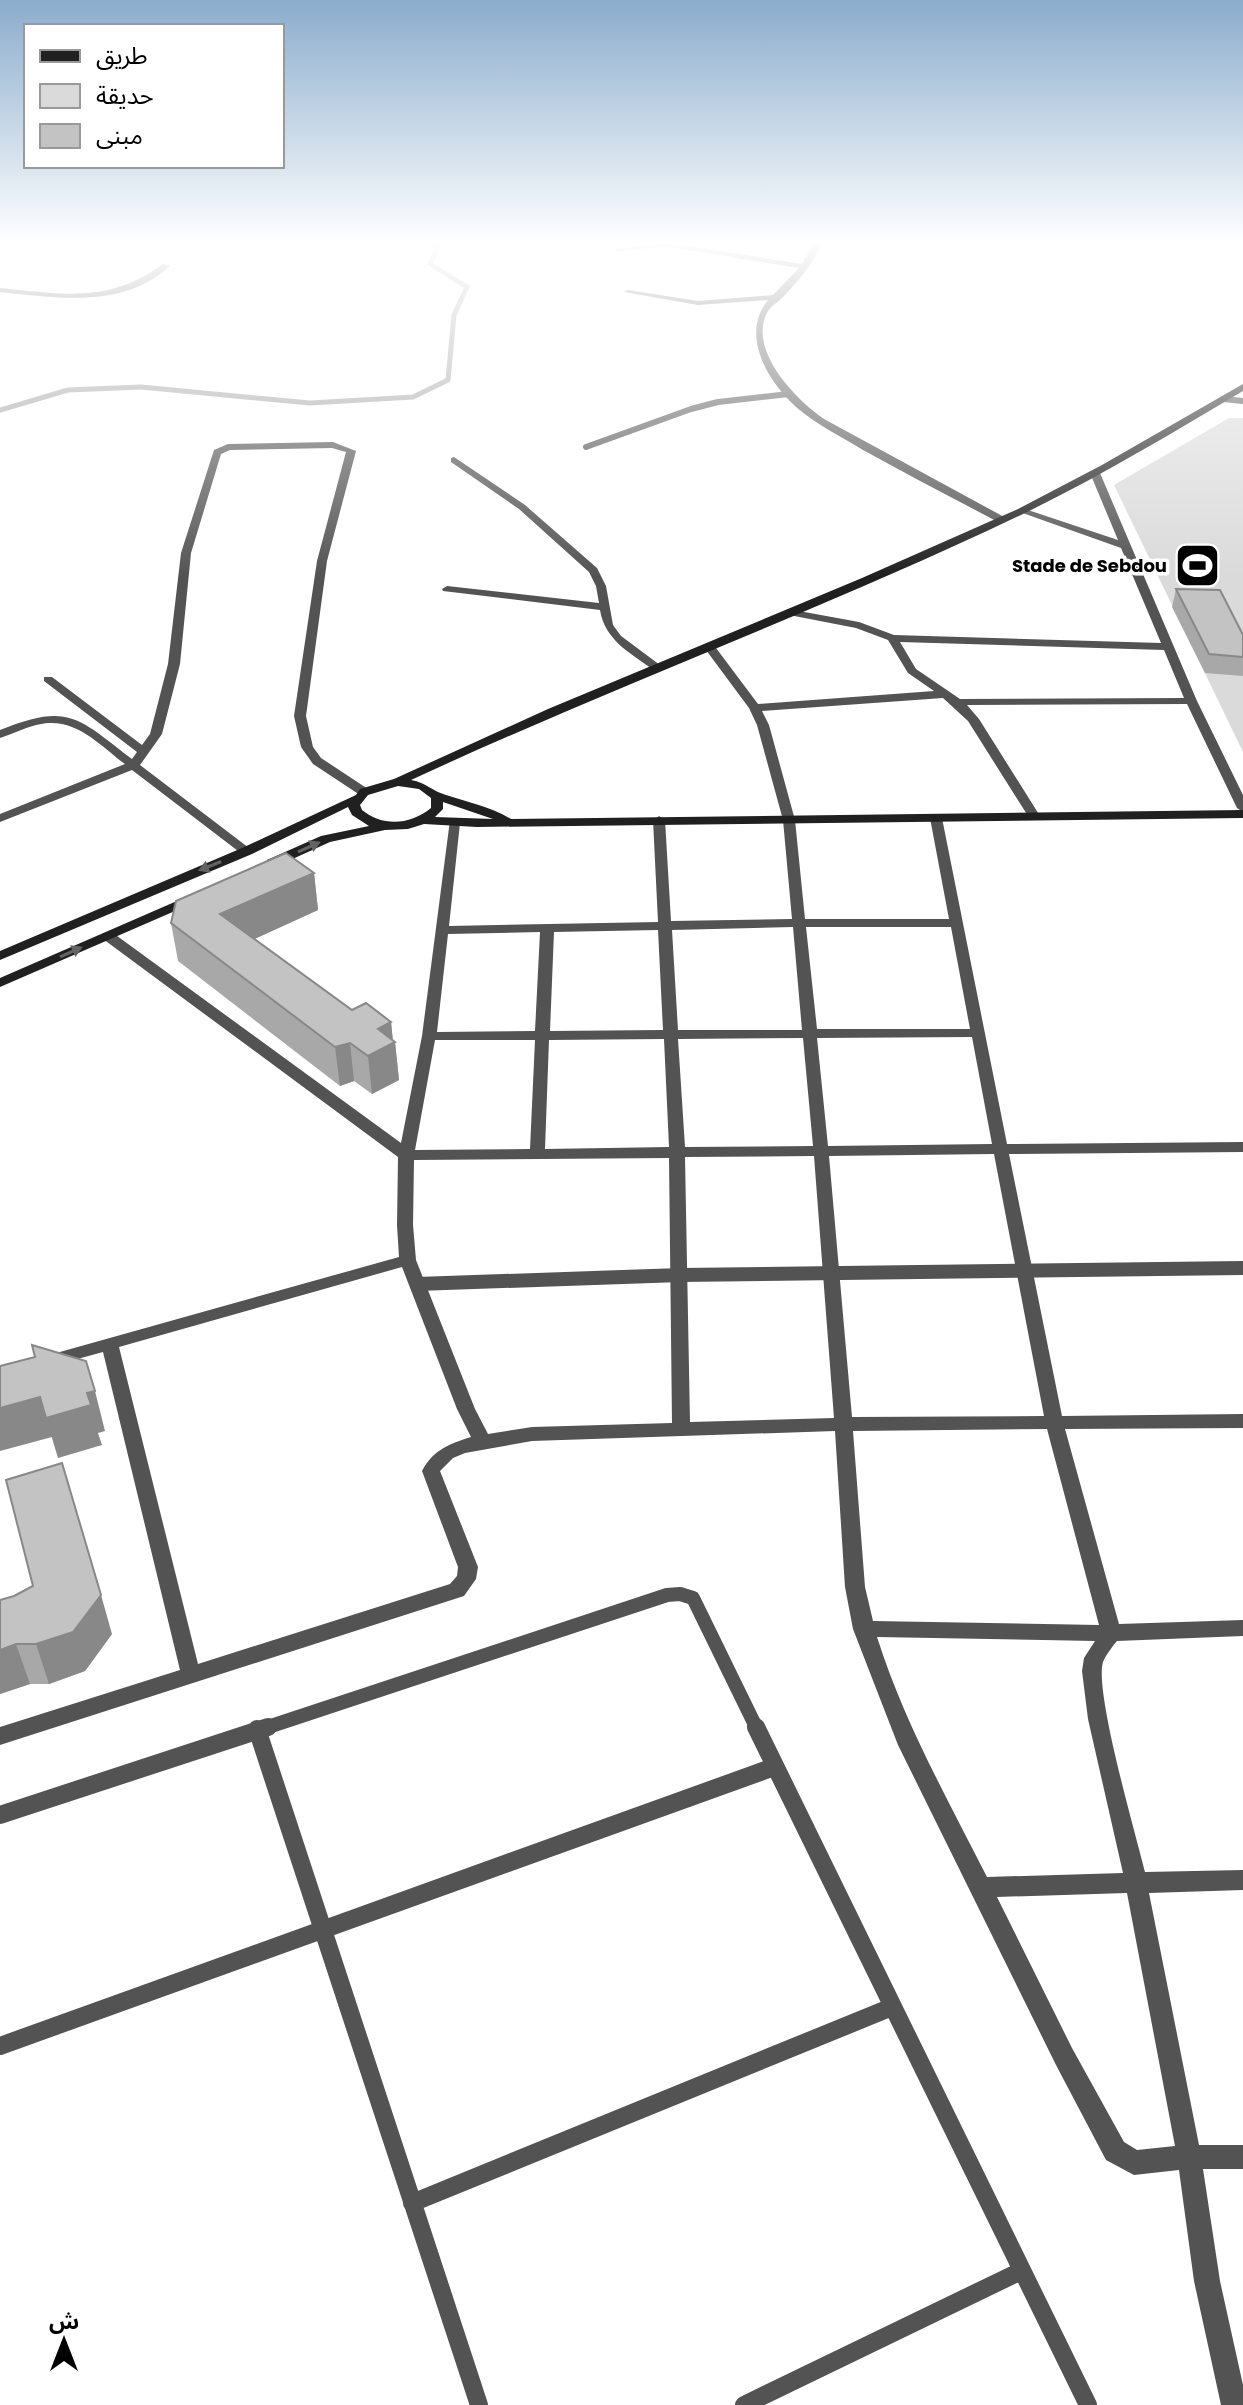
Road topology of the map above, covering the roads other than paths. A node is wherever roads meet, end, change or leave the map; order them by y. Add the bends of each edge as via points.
1 (767, 352) edge
2 (1243, 387) edge
3 (789, 394) junction
4 (1223, 399) junction
5 (1243, 401) edge
6 (586, 447) dead end
7 (454, 460) dead end
8 (1095, 473) junction
9 (1022, 511) junction
10 (1002, 520) junction
11 (1123, 545) junction
12 (447, 589) dead end
13 (602, 607) junction
14 (788, 612) junction
15 (892, 638) junction
16 (709, 646) junction
17 (1168, 647) junction
18 (656, 667) junction
19 (48, 679) dead end
20 (944, 694) junction
21 (1191, 701) junction
22 (957, 702) junction
23 (755, 708) junction
24 (0, 734) edge
25 (144, 752) junction
26 (442, 761) junction
27 (134, 765) junction
28 (398, 782) junction
29 (435, 794) junction
30 (360, 795) junction
31 (1243, 811) edge
32 (1034, 816) junction
33 (0, 818) edge
34 (936, 818) junction
35 (423, 820) junction
36 (659, 820) junction
37 (789, 820) junction
38 (507, 821) junction
39 (454, 823) junction
40 (384, 826) junction
41 (247, 851) junction
42 (254, 871) edge
43 (210, 891) edge
44 (798, 923) junction
45 (956, 923) junction
46 (664, 925) junction
47 (547, 927) junction
48 (443, 930) junction
49 (108, 936) junction
50 (0, 956) edge
51 (0, 983) edge
52 (810, 1033) junction
53 (976, 1033) junction
54 (671, 1034) junction
55 (540, 1035) junction
56 (429, 1036) junction
57 (1243, 1147) edge
58 (821, 1149) junction
59 (1001, 1149) junction
60 (677, 1151) junction
61 (406, 1155) junction
62 (537, 1155) junction
63 (408, 1260) junction
64 (1243, 1268) edge
65 (1024, 1271) junction
66 (833, 1273) junction
67 (681, 1275) junction
68 (417, 1284) junction
69 (110, 1344) junction
70 (27, 1367) edge
71 (1243, 1421) edge
72 (1054, 1422) junction
73 (845, 1424) junction
74 (681, 1430) junction
75 (483, 1442) junction
76 (1243, 1628) edge
77 (863, 1629) junction
78 (1111, 1633) junction
79 (191, 1675) junction
80 (257, 1729) junction
81 (0, 1736) edge
82 (774, 1767) junction
83 (0, 1815) edge
84 (1243, 1880) edge
85 (1136, 1881) junction
86 (981, 1887) junction
87 (322, 1931) junction
88 (892, 2007) junction
89 (0, 2046) edge
90 (1189, 2157) junction
91 (1243, 2157) edge
92 (412, 2203) junction
93 (1021, 2271) junction
94 (479, 2405) edge
95 (744, 2405) edge
96 (1088, 2405) edge
97 (1234, 2405) edge

1 - 3 street
2 - 4 main road
3 - 6 lane via 691,409
3 - 10 street via 841,432
4 - 5 lane
4 - 8 main road
7 - 13 street via 522,507 593,570
8 - 9 main road
8 - 11 street
9 - 10 main road
9 - 11 street
10 - 14 main road
11 - 17 street
12 - 13 street
13 - 18 street via 617,638
14 - 15 street via 859,625
14 - 16 main road
15 - 17 street
15 - 20 street via 912,671
16 - 18 main road
16 - 23 street
17 - 21 street
18 - 26 main road
19 - 25 street
20 - 22 street
20 - 23 street
21 - 22 street
21 - 31 street
22 - 32 street
23 - 37 street
24 - 27 street via 59,717 96,734
25 - 27 street
25 - 30 street via 162,717 192,524 219,449 344,446 351,455 322,561 300,716 307,747 317,761
26 - 28 main road
26 - 29 main road via 433,776
27 - 33 street
27 - 41 street
28 - 29 main road
28 - 30 main road
29 - 35 main road via 437,809
29 - 38 main road
30 - 40 main road via 356,812
30 - 41 main road
31 - 32 main road
32 - 34 main road
34 - 37 main road
34 - 45 street
35 - 39 main road
35 - 40 main road
36 - 37 main road
36 - 38 main road
36 - 46 street
37 - 44 street
38 - 39 main road
39 - 48 street
42 -> 40 main road via 326,839
41 -> 50 main road
43 - 49 main road
44 - 45 street
44 - 46 street
44 - 52 street
45 - 53 street
46 - 47 street
46 - 54 street
47 - 48 street
47 - 55 street
48 - 56 street
51 -> 49 main road
49 - 61 street
52 - 53 street
52 - 54 street
52 - 58 street
53 - 59 street
54 - 55 street
54 - 60 street
55 - 56 street
55 - 62 street
56 - 61 street
57 - 59 street
58 - 59 street
58 - 60 street
58 - 66 street
59 - 65 street
60 - 62 street
60 - 67 street
61 - 62 street
61 - 63 street
63 - 68 street
63 - 69 street
64 - 65 lane
65 - 66 lane
65 - 72 street
66 - 67 lane
66 - 73 street
67 - 68 lane
67 - 74 street
68 - 75 street
69 - 70 street
69 - 79 street
71 - 72 street
72 - 73 street
72 - 78 street
73 - 74 street
73 - 77 street via 855,1587
74 - 75 street via 532,1434
75 - 79 street via 443,1453 431,1471 468,1567 457,1590
76 - 78 street
77 - 78 street
77 - 86 street via 910,1749
78 - 85 street via 1094,1658 1093,1686
79 - 81 street
80 - 82 lane via 680,1594 699,1605
80 - 83 lane
80 - 87 lane
82 - 87 lane
82 - 88 lane
84 - 85 street
85 - 86 street
85 - 90 street
86 - 90 street via 1115,2151 1134,2163
87 - 89 lane
87 - 92 lane
88 - 92 lane
88 - 93 lane
90 - 91 street
90 - 97 street via 1207,2281
92 - 94 lane
93 - 95 lane
93 - 96 lane

